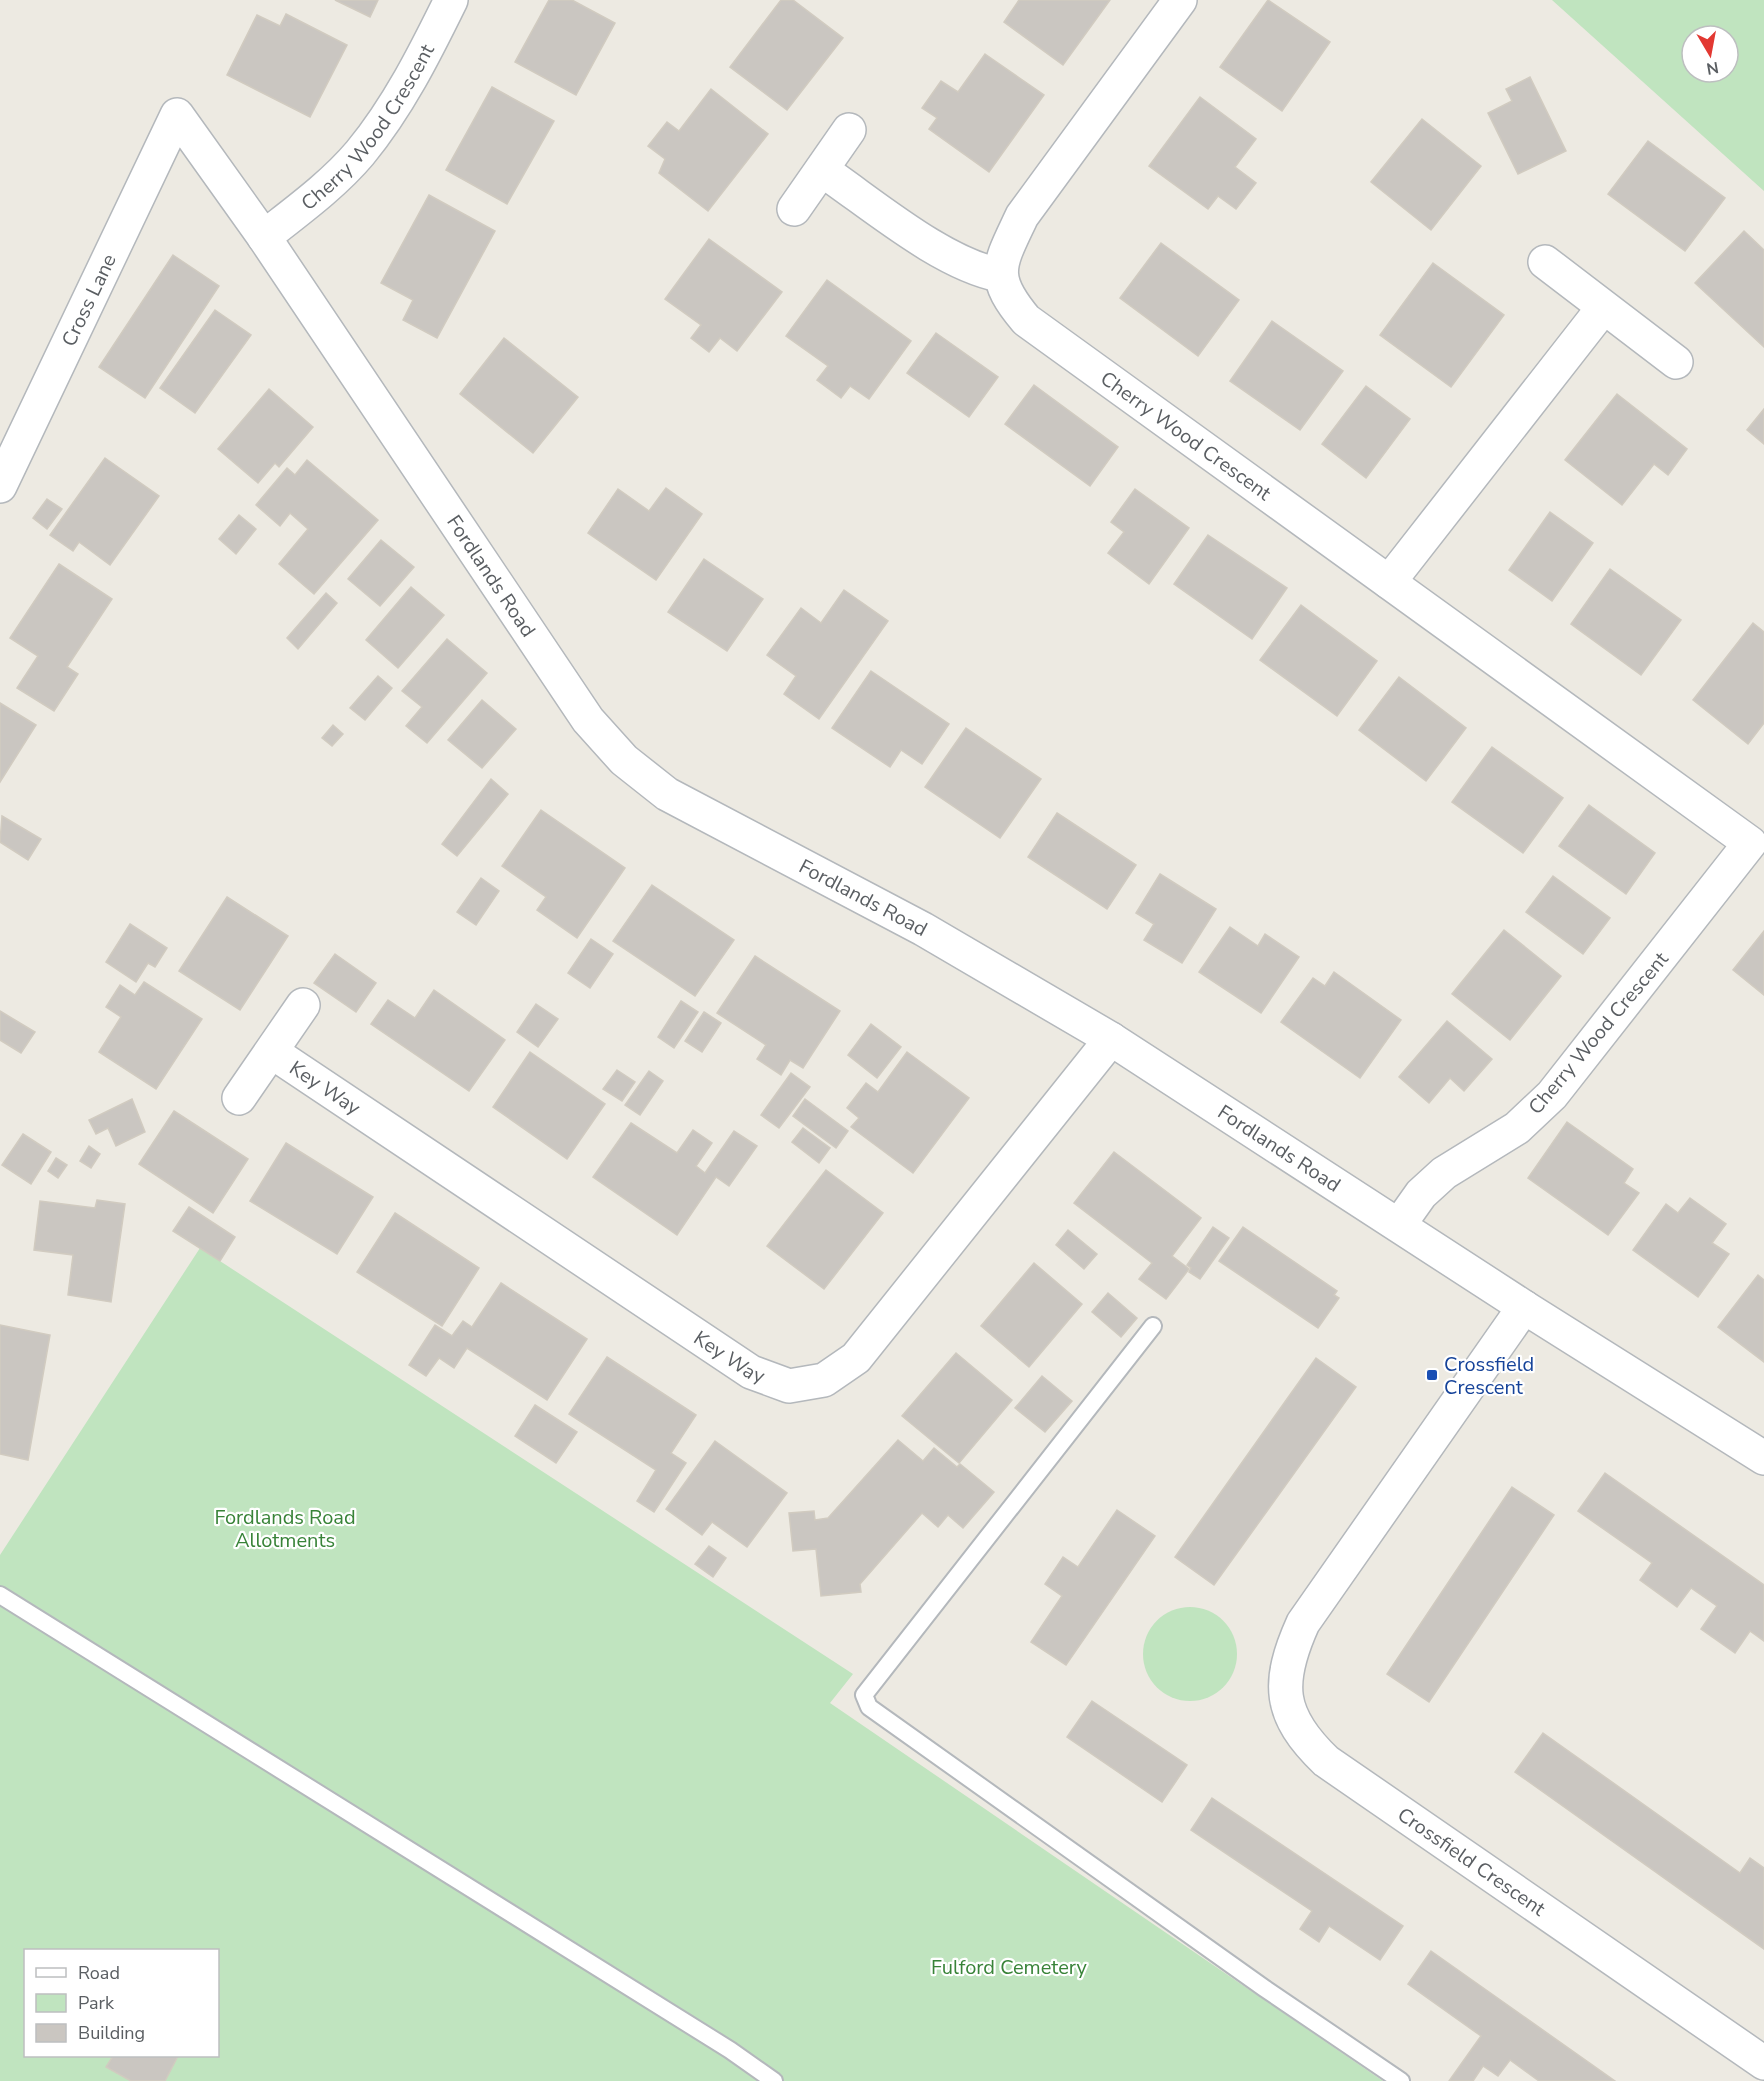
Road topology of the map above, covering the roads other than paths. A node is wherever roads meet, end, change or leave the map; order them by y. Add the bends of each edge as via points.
1 (451, 0) edge
2 (1180, 0) edge
3 (177, 115) joint
4 (849, 130) dead end
5 (822, 170) junction
6 (794, 209) dead end
7 (264, 237) junction
8 (1545, 262) dead end
9 (1000, 275) junction
10 (1604, 308) junction
11 (1676, 362) dead end
12 (0, 486) edge
13 (1389, 582) junction
14 (1757, 835) edge
15 (303, 1005) dead end
16 (1112, 1039) junction
17 (272, 1052) junction
18 (239, 1098) dead end
19 (1399, 1225) junction
20 (1524, 1307) junction
21 (1153, 1326) dead end
22 (1764, 1458) edge
23 (0, 1595) edge
24 (1764, 2063) edge
25 (774, 2081) edge
26 (1401, 2081) edge

1 - 7 street, Cherry Wood Crescent via 414,71 360,153 309,202
2 - 9 street via 1022,216 1006,249
3 - 7 street, Fordlands Road
3 - 12 street, Cross Lane
4 - 5 street
5 - 6 street
5 - 9 street via 948,256 977,271
7 - 16 street, Fordlands Road via 581,710 624,760 667,794 923,928
8 - 10 street
9 - 13 street, Cherry Wood Crescent via 1006,296 1026,320
10 - 11 street
10 - 13 street
13 - 14 street, Cherry Wood Crescent
14 - 19 street, Cherry Wood Crescent via 1552,1095 1516,1128 1444,1173 1421,1194
15 - 17 street, Key Way
16 - 17 street, Key Way via 856,1358 824,1380 789,1386 752,1372
16 - 19 street, Fordlands Road
17 - 18 street, Key Way
19 - 20 street, Fordlands Road
20 - 22 street, Fordlands Road
20 - 24 street, Crossfield Crescent via 1303,1623 1284,1680 1289,1709 1304,1739 1326,1761
21 - 26 lane via 864,1695 869,1707
23 - 25 lane

